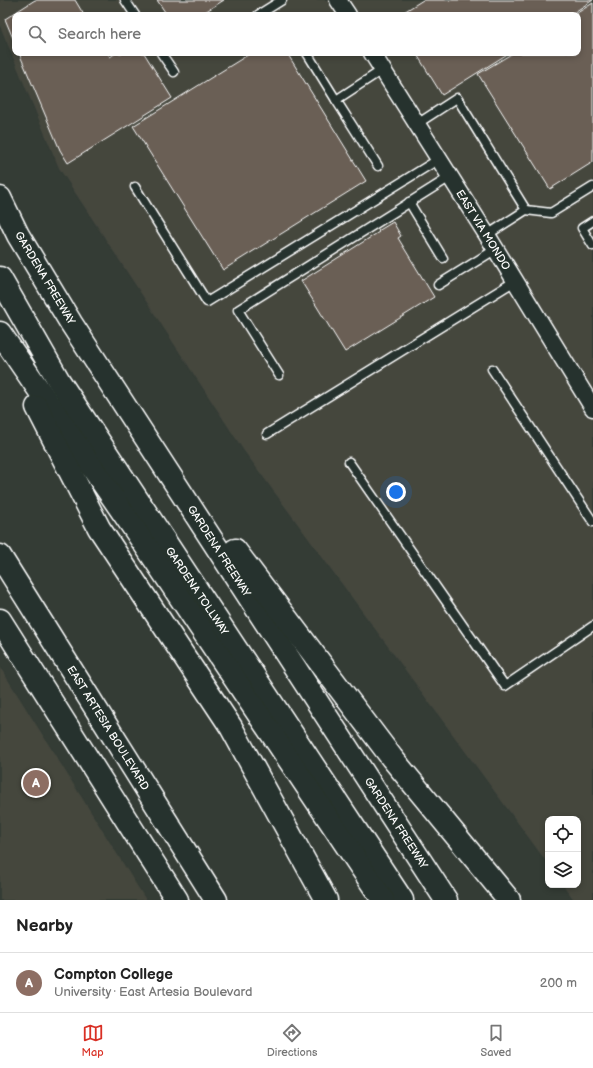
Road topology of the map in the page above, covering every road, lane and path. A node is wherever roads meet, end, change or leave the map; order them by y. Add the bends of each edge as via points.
1 (125, 0) edge
2 (282, 0) edge
3 (338, 0) edge
4 (133, 12) edge
5 (263, 12) edge
6 (346, 12) edge
7 (163, 56) edge
8 (309, 56) edge
9 (374, 56) edge
10 (382, 70) junction
11 (174, 72) dead end
12 (336, 100) junction
13 (417, 124) junction
14 (439, 159) junction
15 (378, 166) dead end
16 (450, 176) junction
17 (135, 187) dead end
18 (593, 187) edge
19 (0, 198) edge
20 (409, 202) junction
21 (526, 210) junction
22 (593, 221) edge
23 (487, 235) junction
24 (593, 246) edge
25 (496, 249) junction
26 (443, 258) dead end
27 (0, 278) edge
28 (515, 281) junction
29 (438, 285) dead end
30 (0, 333) edge
31 (0, 337) edge
32 (492, 369) dead end
33 (279, 375) dead end
34 (593, 408) edge
35 (129, 412) junction
36 (267, 434) dead end
37 (348, 462) dead end
38 (593, 522) edge
39 (0, 556) edge
40 (0, 620) edge
41 (593, 626) edge
42 (372, 786) junction
43 (177, 900) edge
44 (216, 900) edge
45 (326, 900) edge
46 (383, 900) edge
47 (402, 900) edge
48 (446, 900) edge
49 (456, 900) edge
50 (509, 900) edge

1 - 4 lane
2 - 5 lane
3 - 6 street
7 - 11 lane
8 - 12 lane
9 - 10 street, EAST VIA MONDO
10 - 12 lane
10 - 13 street, EAST VIA MONDO
12 - 15 lane
13 - 14 street, EAST VIA MONDO
13 - 21 lane via 457,98
14 - 16 street, EAST VIA MONDO
14 - 17 lane via 207,302
16 - 20 lane
16 - 23 street, EAST VIA MONDO
18 - 21 lane via 551,213
19 - 35 main road, GARDENA FREEWAY via 71,324
20 - 26 lane
20 - 33 lane via 238,310
21 - 23 lane
22 - 24 lane via 582,228
23 - 25 street, EAST VIA MONDO
25 - 28 street, EAST VIA MONDO
25 - 29 lane
27 - 47 main road, GARDENA TOLLWAY via 59,381
28 - 34 street, EAST VIA MONDO
28 - 36 lane
30 - 46 main road
31 - 45 main road via 99,528 231,727
32 - 38 lane
35 - 42 main road, GARDENA FREEWAY
35 - 50 main road via 392,758
37 - 41 lane via 505,686
39 - 44 main road, EAST ARTESIA BOULEVARD
40 - 43 main road
42 - 48 main road, GARDENA FREEWAY
42 - 49 main road

